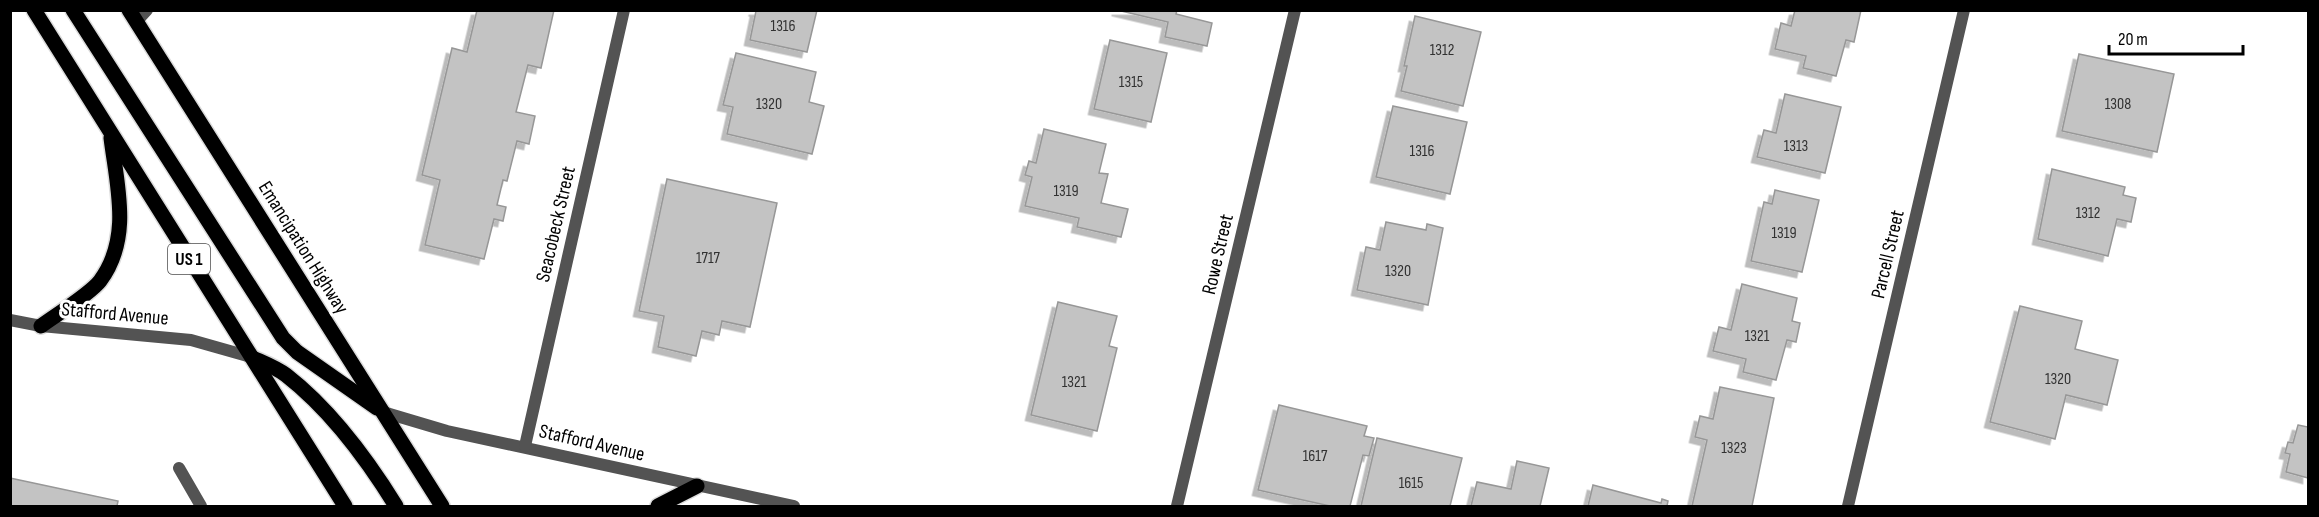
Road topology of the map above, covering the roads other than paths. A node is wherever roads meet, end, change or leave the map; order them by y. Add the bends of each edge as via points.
1 (34, 10) edge
2 (72, 10) edge
3 (147, 10) edge
4 (624, 10) edge
5 (1295, 10) edge
6 (1964, 10) edge
7 (133, 16) edge
8 (110, 132) junction
9 (10, 320) edge
10 (41, 326) junction
11 (251, 357) junction
12 (383, 412) junction
13 (525, 446) junction
14 (179, 468) dead end
15 (697, 486) junction
16 (745, 501) edge
17 (201, 507) edge
18 (345, 507) edge
19 (396, 507) edge
20 (442, 507) edge
21 (658, 507) edge
22 (794, 507) edge
23 (1177, 507) edge
24 (1848, 507) edge

1 - 8 main road, US 1
2 - 12 main road via 283,338
3 - 7 street
4 - 13 street, Seacobeck Street
5 - 23 street, Rowe Street
6 - 24 street, Parcell Street
7 - 12 main road, Emancipation Highway
8 - 10 main road via 120,242 100,281
8 - 11 main road, US 1
9 - 10 street, Stafford Avenue
10 - 11 street, Stafford Avenue via 191,340
11 - 18 main road, US 1
11 - 19 main road via 285,374 326,414 367,460
12 - 13 street, Stafford Avenue via 447,431
12 - 20 main road, Emancipation Highway
13 - 15 street, Stafford Avenue
14 - 17 street
15 - 16 street, Stafford Avenue
15 - 21 main road
16 - 22 street, Stafford Avenue

